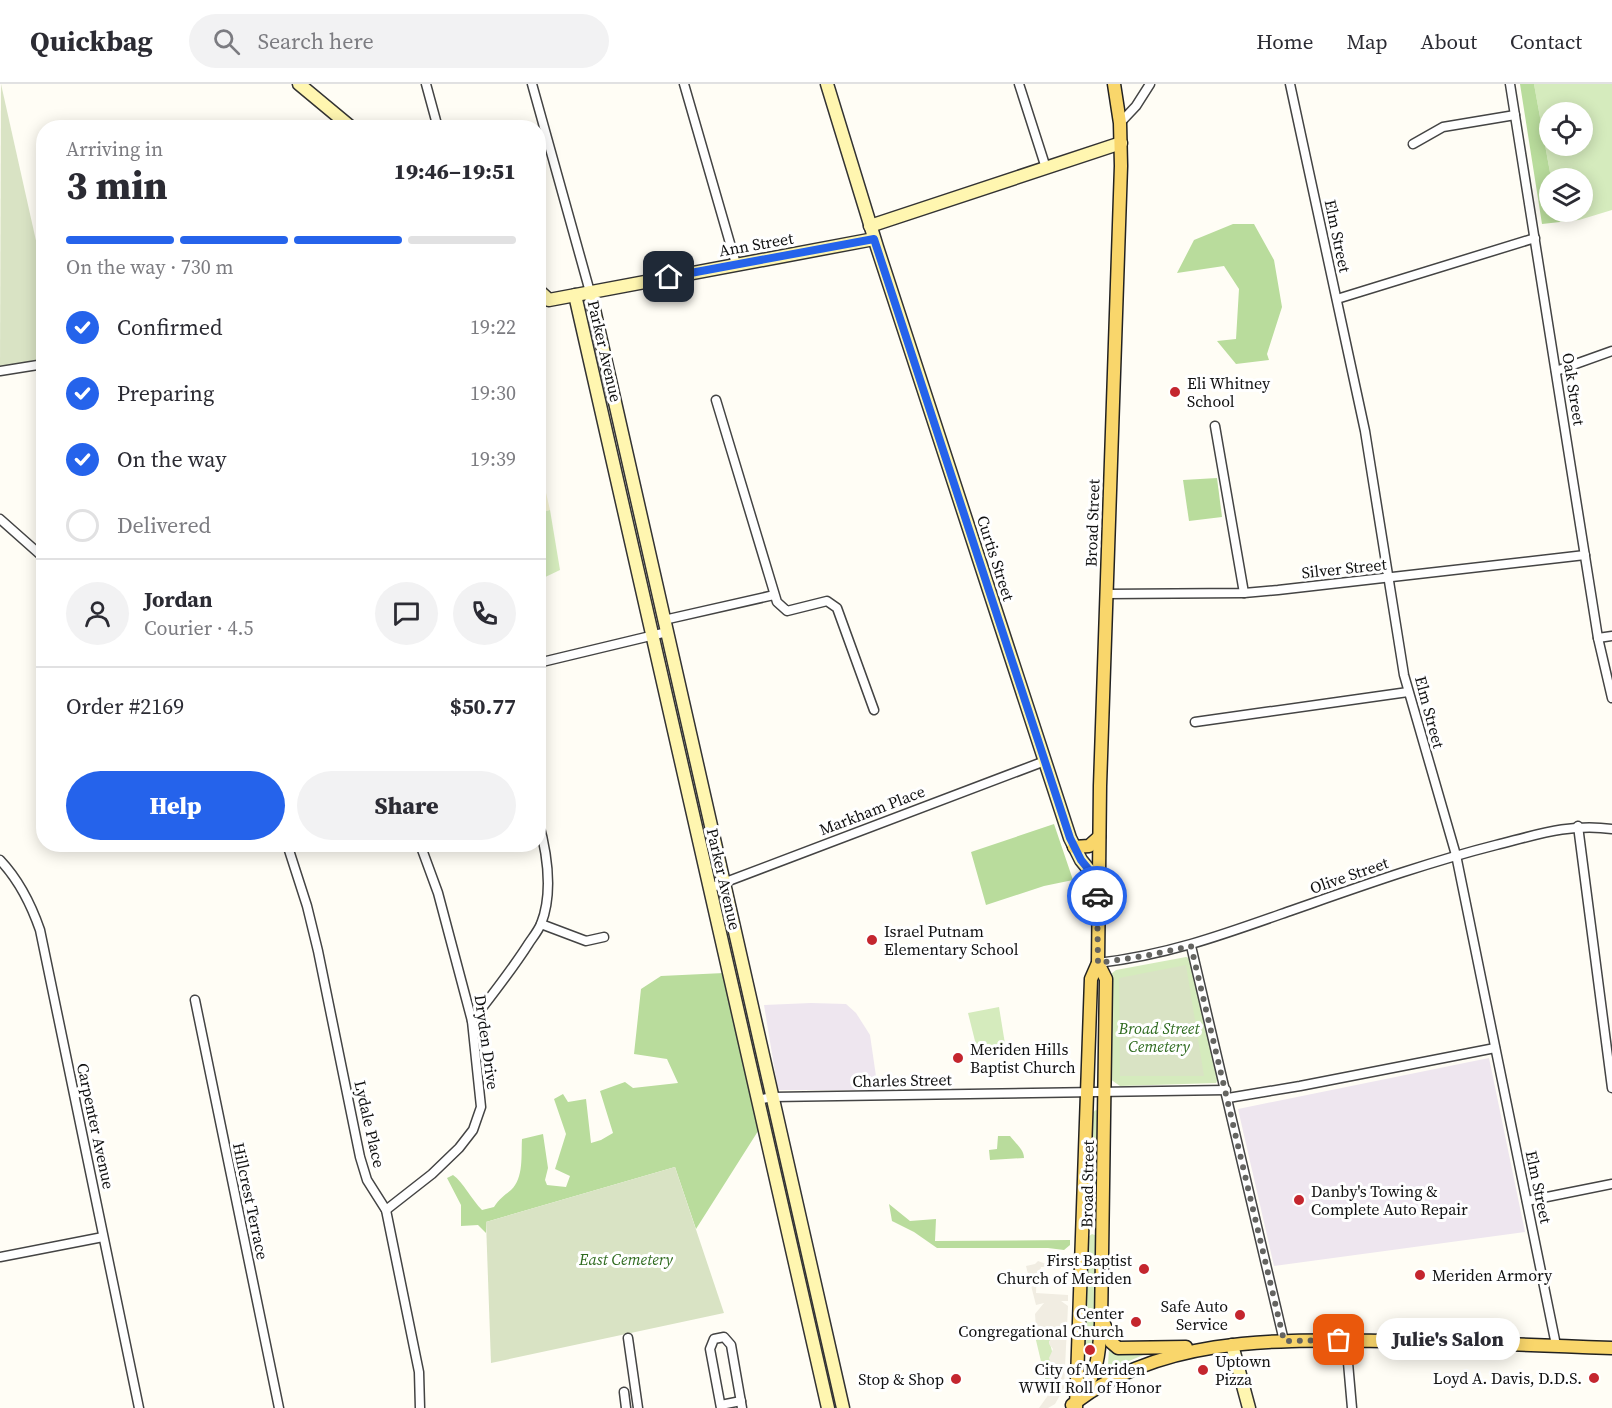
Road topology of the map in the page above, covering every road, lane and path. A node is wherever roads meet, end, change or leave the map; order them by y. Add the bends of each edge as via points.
1 (299, 84) edge
2 (426, 84) edge
3 (532, 84) edge
4 (684, 84) edge
5 (827, 84) edge
6 (1019, 84) edge
7 (1114, 84) edge
8 (1150, 84) edge
9 (1290, 84) edge
10 (1510, 84) edge
11 (1515, 115) junction
12 (342, 120) edge
13 (436, 120) edge
14 (542, 120) edge
15 (1120, 123) junction
16 (546, 134) edge
17 (1121, 143) junction
18 (1413, 144) dead end
19 (1046, 168) junction
20 (870, 226) junction
21 (1534, 238) junction
22 (874, 239) junction
23 (736, 264) junction
24 (590, 292) junction
25 (576, 295) junction
26 (1336, 299) junction
27 (546, 301) edge
28 (1612, 351) edge
29 (36, 365) edge
30 (1556, 370) junction
31 (0, 371) edge
32 (716, 400) dead end
33 (617, 412) junction
34 (602, 415) junction
35 (1215, 426) dead end
36 (0, 519) edge
37 (641, 520) junction
38 (627, 524) junction
39 (36, 551) edge
40 (1585, 555) junction
41 (1389, 578) junction
42 (1244, 593) junction
43 (1106, 594) junction
44 (774, 595) junction
45 (665, 626) junction
46 (652, 636) junction
47 (1612, 636) edge
48 (1598, 639) junction
49 (546, 661) edge
50 (1408, 692) junction
51 (1612, 698) edge
52 (874, 710) dead end
53 (1195, 722) dead end
54 (695, 758) junction
55 (1045, 761) junction
56 (681, 762) junction
57 (1578, 826) junction
58 (1612, 829) edge
59 (1099, 837) junction
60 (1074, 847) junction
61 (290, 852) edge
62 (423, 852) edge
63 (546, 852) edge
64 (1456, 855) junction
65 (0, 860) edge
66 (1098, 881) junction
67 (723, 883) junction
68 (710, 888) junction
69 (541, 924) junction
70 (604, 937) dead end
71 (1191, 946) junction
72 (1098, 963) junction
73 (195, 1000) dead end
74 (750, 1000) junction
75 (736, 1003) junction
76 (472, 1022) junction
77 (1495, 1048) junction
78 (1612, 1088) edge
79 (1087, 1092) junction
80 (1105, 1092) junction
81 (1227, 1094) junction
82 (772, 1097) junction
83 (758, 1100) junction
84 (1612, 1184) edge
85 (1527, 1200) junction
86 (386, 1210) junction
87 (1082, 1223) junction
88 (1103, 1223) junction
89 (804, 1236) junction
90 (103, 1237) junction
91 (790, 1240) junction
92 (0, 1257) edge
93 (1101, 1318) junction
94 (628, 1338) dead end
95 (1284, 1341) junction
96 (1346, 1341) junction
97 (1232, 1345) junction
98 (1556, 1345) junction
99 (1210, 1348) junction
100 (1612, 1348) edge
101 (624, 1392) dead end
102 (742, 1405) edge
103 (721, 1406) edge
104 (1074, 1406) edge
105 (139, 1408) edge
106 (279, 1408) edge
107 (420, 1408) edge
108 (626, 1408) edge
109 (638, 1408) edge
110 (828, 1408) edge
111 (843, 1408) edge
112 (1249, 1408) edge
113 (1352, 1408) edge

1 - 12 street
2 - 13 street
3 - 14 street
4 - 23 street
5 - 20 street, Curtis Street
6 - 19 street
7 - 15 main road, Broad Street
8 - 15 street
9 - 26 street, Elm Street
10 - 11 street, Oak Street
11 - 18 street via 1443,127
11 - 21 street, Oak Street
15 - 17 main road, Broad Street
16 - 24 street
17 - 19 street
17 - 43 main road, Broad Street
19 - 20 street
20 - 22 street, Curtis Street
21 - 26 street
21 - 30 street, Oak Street
22 - 23 street, Ann Street
22 - 55 street, Curtis Street
23 - 24 street, Ann Street
24 - 25 street, Ann Street
24 - 33 street, Parker Avenue
25 - 27 street, Ann Street
25 - 34 street, Parker Avenue
26 - 41 street, Elm Street via 1365,431
28 - 30 street
29 - 31 street
30 - 40 street, Oak Street
32 - 44 street
33 - 34 street, Parker Avenue
33 - 37 street, Parker Avenue
34 - 38 street, Parker Avenue
35 - 42 street
36 - 39 street
37 - 38 street
37 - 45 street, Parker Avenue
38 - 46 street, Parker Avenue
40 - 41 street, Silver Street
40 - 48 street, Oak Street
41 - 42 street, Silver Street
41 - 50 street, Elm Street
42 - 43 street, Silver Street
43 - 59 main road, Broad Street
44 - 45 street
44 - 52 street via 787,610 827,601 837,608
45 - 46 street
45 - 54 street, Parker Avenue
46 - 49 street
46 - 56 street, Parker Avenue
47 - 48 street
48 - 51 street, Oak Street
50 - 53 street
50 - 64 street, Elm Street
54 - 56 street
54 - 67 street, Parker Avenue
55 - 60 street, Curtis Street
55 - 67 street, Markham Place
56 - 68 street, Parker Avenue
57 - 58 street, Olive Street
57 - 64 street, Olive Street
57 - 78 street
59 - 60 main road via 1089,846
59 - 66 main road, Broad Street
60 - 66 street, Curtis Street
61 - 86 street, Lydale Place via 318,951 360,1157 367,1180
62 - 76 street, Dryden Drive via 438,893
63 - 69 street via 548,873
64 - 71 street, Olive Street
64 - 77 street, Elm Street
65 - 90 street, Carpenter Avenue via 23,890 40,930
66 - 72 main road, Broad Street
67 - 68 street, Markham Place
67 - 74 street, Parker Avenue
68 - 75 street, Parker Avenue
69 - 70 street via 586,941
69 - 76 street
71 - 72 street, Olive Street
71 - 81 street
72 - 79 main road, Broad Street via 1091,980
72 - 80 main road, Broad Street via 1106,979
73 - 106 street, Hillcrest Terrace
74 - 75 street
74 - 82 street, Parker Avenue
75 - 83 street, Parker Avenue
76 - 86 street, Dryden Drive via 481,1107 473,1130 432,1174
77 - 81 street, Charles Street via 1300,1086
77 - 85 street, Elm Street
79 - 80 street, Charles Street
79 - 82 street, Charles Street
79 - 87 main road, Broad Street
80 - 81 street, Charles Street
80 - 88 main road, Broad Street
81 - 95 street
82 - 83 street, Charles Street
82 - 89 street, Parker Avenue
83 - 91 street, Parker Avenue
84 - 85 street
85 - 98 street, Elm Street
86 - 107 street, Lydale Place via 419,1372
87 - 88 main road
87 - 104 main road, Broad Street
88 - 93 main road, Broad Street
89 - 91 street
89 - 111 street, Parker Avenue
90 - 92 street
90 - 105 street, Carpenter Avenue
91 - 110 street, Parker Avenue
93 - 99 main road via 1111,1342 1118,1348
93 - 104 main road, Broad Street via 1098,1362
94 - 109 street
95 - 96 main road
95 - 97 main road
96 - 98 main road
96 - 113 street
97 - 99 main road
97 - 112 street
98 - 100 main road
99 - 104 main road via 1132,1369 1105,1382
101 - 108 street
102 - 103 street
102 - 103 street via 731,1345 724,1337 711,1343 710,1349

